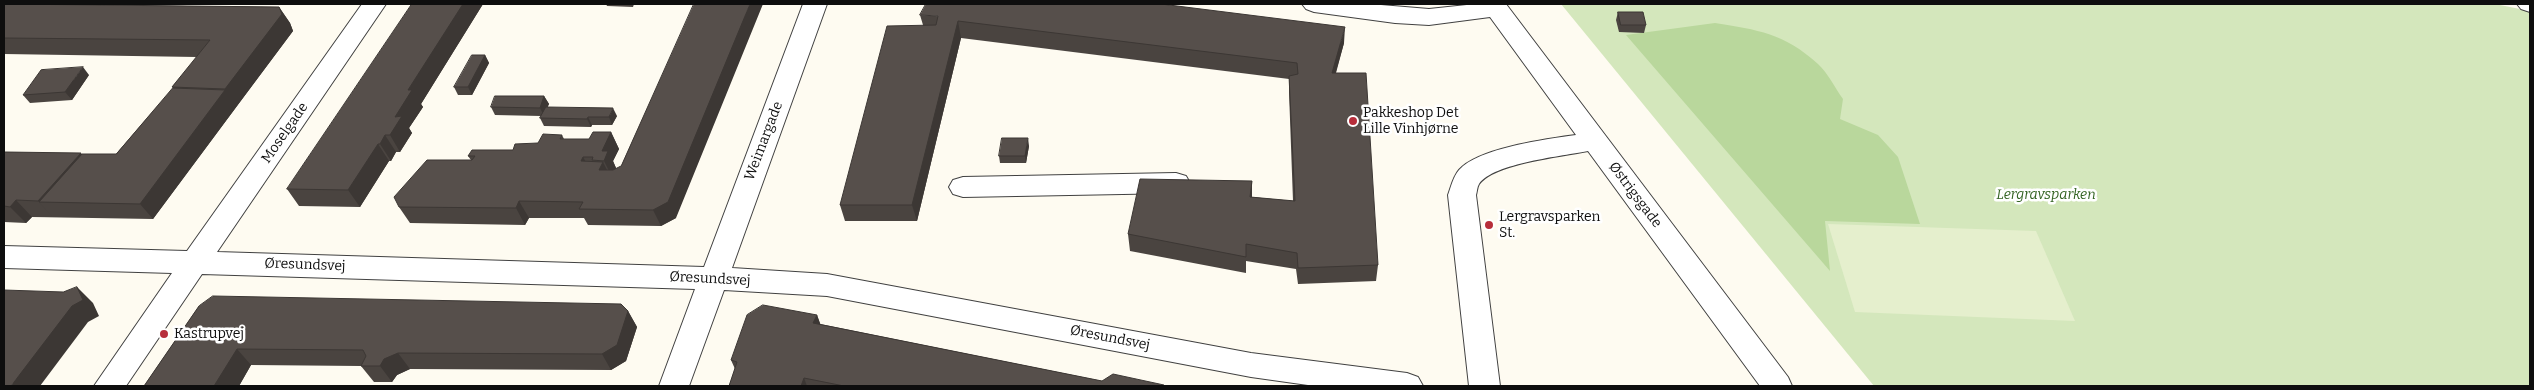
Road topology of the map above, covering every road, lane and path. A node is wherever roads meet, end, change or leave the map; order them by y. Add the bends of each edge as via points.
1 (374, 4) edge
2 (815, 4) edge
3 (1314, 4) edge
4 (1495, 7) edge
5 (1594, 141) junction
6 (1198, 183) edge
7 (963, 187) dead end
8 (4, 257) edge
9 (195, 262) junction
10 (712, 278) junction
11 (1251, 376) edge
12 (109, 386) edge
13 (674, 386) edge
14 (1407, 386) edge
15 (1484, 386) edge
16 (1777, 386) edge

1 - 9 street, Moselgade
2 - 10 street, Weimargade
3 - 4 street via 1429,16
4 - 5 street, Østrigsgade
5 - 15 street via 1511,157 1485,166 1468,177 1462,195
5 - 16 street, Østrigsgade
6 - 7 street
8 - 9 street, Øresundsvej
9 - 10 street, Øresundsvej
9 - 12 street
10 - 11 street, Øresundsvej via 827,285
10 - 13 street, Weimargade
11 - 14 street, Øresundsvej

